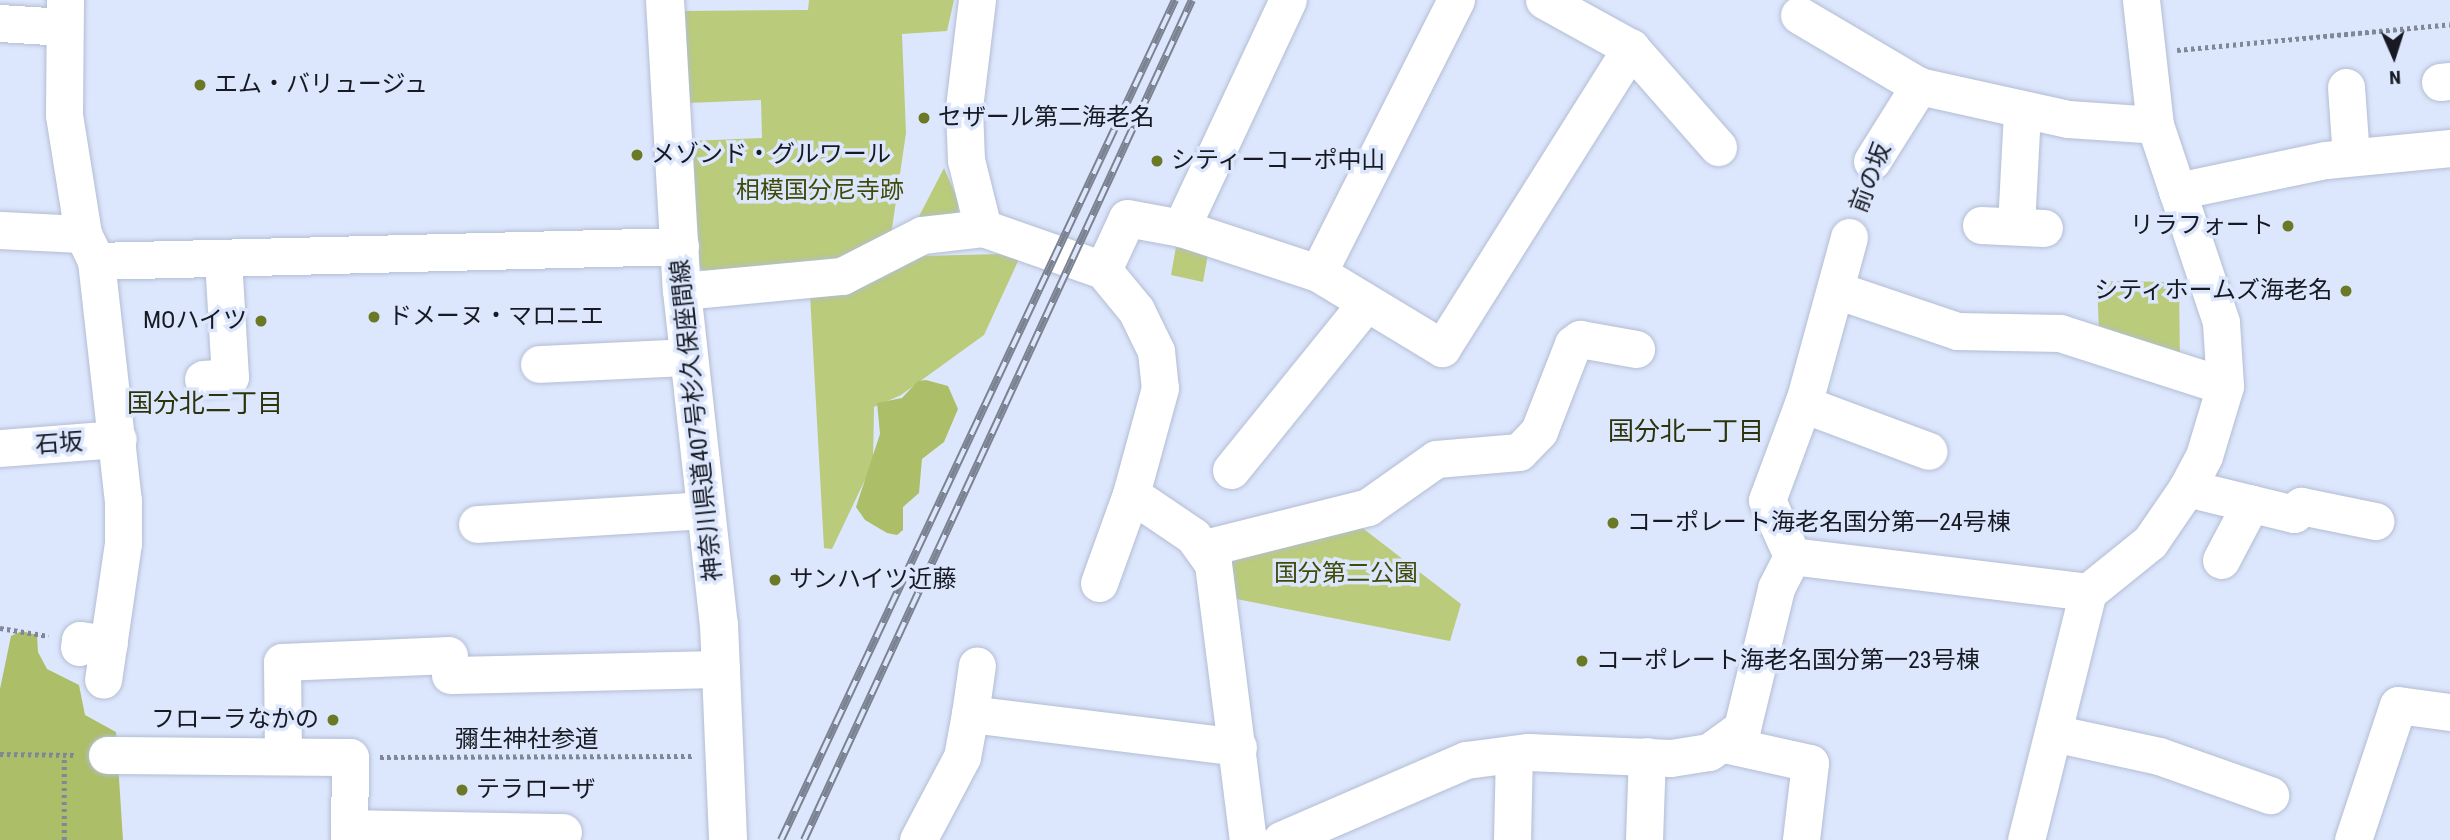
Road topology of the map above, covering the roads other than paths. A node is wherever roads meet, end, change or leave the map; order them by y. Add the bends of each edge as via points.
1 (665, 0) edge
2 (976, 0) edge
3 (1288, 0) edge
4 (1457, 0) edge
5 (1544, 0) edge
6 (2141, 0) edge
7 (1591, 10) edge
8 (64, 14) edge
9 (1799, 15) dead end
10 (0, 23) edge
11 (1631, 48) junction
12 (1919, 86) junction
13 (2346, 87) dead end
14 (2022, 111) junction
15 (2155, 125) junction
16 (1718, 147) dead end
17 (2450, 148) edge
18 (2351, 157) junction
19 (1872, 161) dead end
20 (2177, 191) junction
21 (2014, 226) dead end
22 (983, 228) junction
23 (1181, 228) junction
24 (0, 230) edge
25 (1849, 237) dead end
26 (680, 246) junction
27 (89, 248) junction
28 (223, 258) junction
29 (1103, 270) junction
30 (1318, 273) junction
31 (1836, 290) junction
32 (682, 291) junction
33 (1366, 303) junction
34 (1636, 349) dead end
35 (688, 357) junction
36 (539, 365) dead end
37 (203, 379) dead end
38 (2225, 386) junction
39 (1803, 404) junction
40 (118, 439) junction
41 (0, 448) edge
42 (1929, 451) dead end
43 (1231, 470) dead end
44 (2187, 488) junction
45 (1131, 494) junction
46 (2251, 503) junction
47 (704, 510) junction
48 (2375, 521) dead end
49 (477, 524) dead end
50 (1205, 548) junction
51 (1792, 556) junction
52 (2221, 560) dead end
53 (1099, 583) dead end
54 (2088, 592) junction
55 (977, 665) dead end
56 (721, 669) junction
57 (103, 680) dead end
58 (2450, 712) edge
59 (970, 714) junction
60 (2053, 733) junction
61 (1724, 744) junction
62 (1238, 747) junction
63 (1514, 754) junction
64 (92, 755) road end
65 (283, 756) junction
66 (1647, 756) junction
67 (2270, 795) dead end
68 (564, 832) dead end
69 (349, 834) edge
70 (728, 840) edge
71 (918, 840) edge
72 (1248, 840) edge
73 (1281, 840) edge
74 (1512, 840) edge
75 (1644, 840) edge
76 (1801, 840) edge
77 (2026, 840) edge
78 (2353, 840) edge

1 - 26 main road, 神奈川県道407号杉久保座間線
2 - 22 street via 964,108 966,160
3 - 23 street
4 - 30 street
5 - 7 street
6 - 15 street
7 - 11 street
8 - 10 street
8 - 27 street via 64,115
9 - 12 street via 1863,57
11 - 16 street
11 - 33 street via 1442,348
12 - 14 street
12 - 19 street, 前の坂
13 - 18 street
14 - 15 street
14 - 21 street
15 - 20 street
17 - 18 street
18 - 20 street
20 - 38 street via 2221,322
22 - 29 street
22 - 32 street via 922,235 842,276
23 - 29 street via 1126,218
23 - 30 street
24 - 27 street
25 - 31 street
26 - 28 street
26 - 32 main road, 神奈川県道407号杉久保座間線
27 - 28 street
27 - 40 street
28 - 37 street via 230,377
29 - 45 street via 1136,310 1156,351 1160,388
30 - 33 street
31 - 38 street via 1957,331 2060,333
31 - 39 street
32 - 35 main road, 神奈川県道407号杉久保座間線
33 - 43 street
34 - 50 street via 1580,340 1573,344 1539,431 1519,453 1436,459 1368,507
35 - 36 street
35 - 47 main road, 神奈川県道407号杉久保座間線
38 - 44 street via 2204,456
39 - 42 street
39 - 51 street via 1767,500
40 - 41 street, 石坂
40 - 57 street via 123,542 94,646
44 - 46 street
44 - 54 street via 2150,542
45 - 50 street
45 - 53 street
46 - 48 street via 2294,514 2301,506
46 - 52 street
47 - 49 street
47 - 56 main road, 神奈川県道407号杉久保座間線
50 - 62 street via 1213,564
51 - 54 street
51 - 61 street via 1776,589 1742,728
54 - 60 street
55 - 59 street
56 - 65 street via 282,662
56 - 70 main road, 神奈川県道407号杉久保座間線
58 - 78 street via 2398,705
59 - 62 street
59 - 71 street via 962,757
60 - 67 street via 2159,756
60 - 77 street
61 - 66 street via 1693,758
61 - 76 street via 1810,763
62 - 72 street
63 - 66 street
63 - 73 street via 1466,760
63 - 74 street
64 - 65 street
65 - 69 street via 350,757
66 - 75 street
68 - 69 street via 516,817

